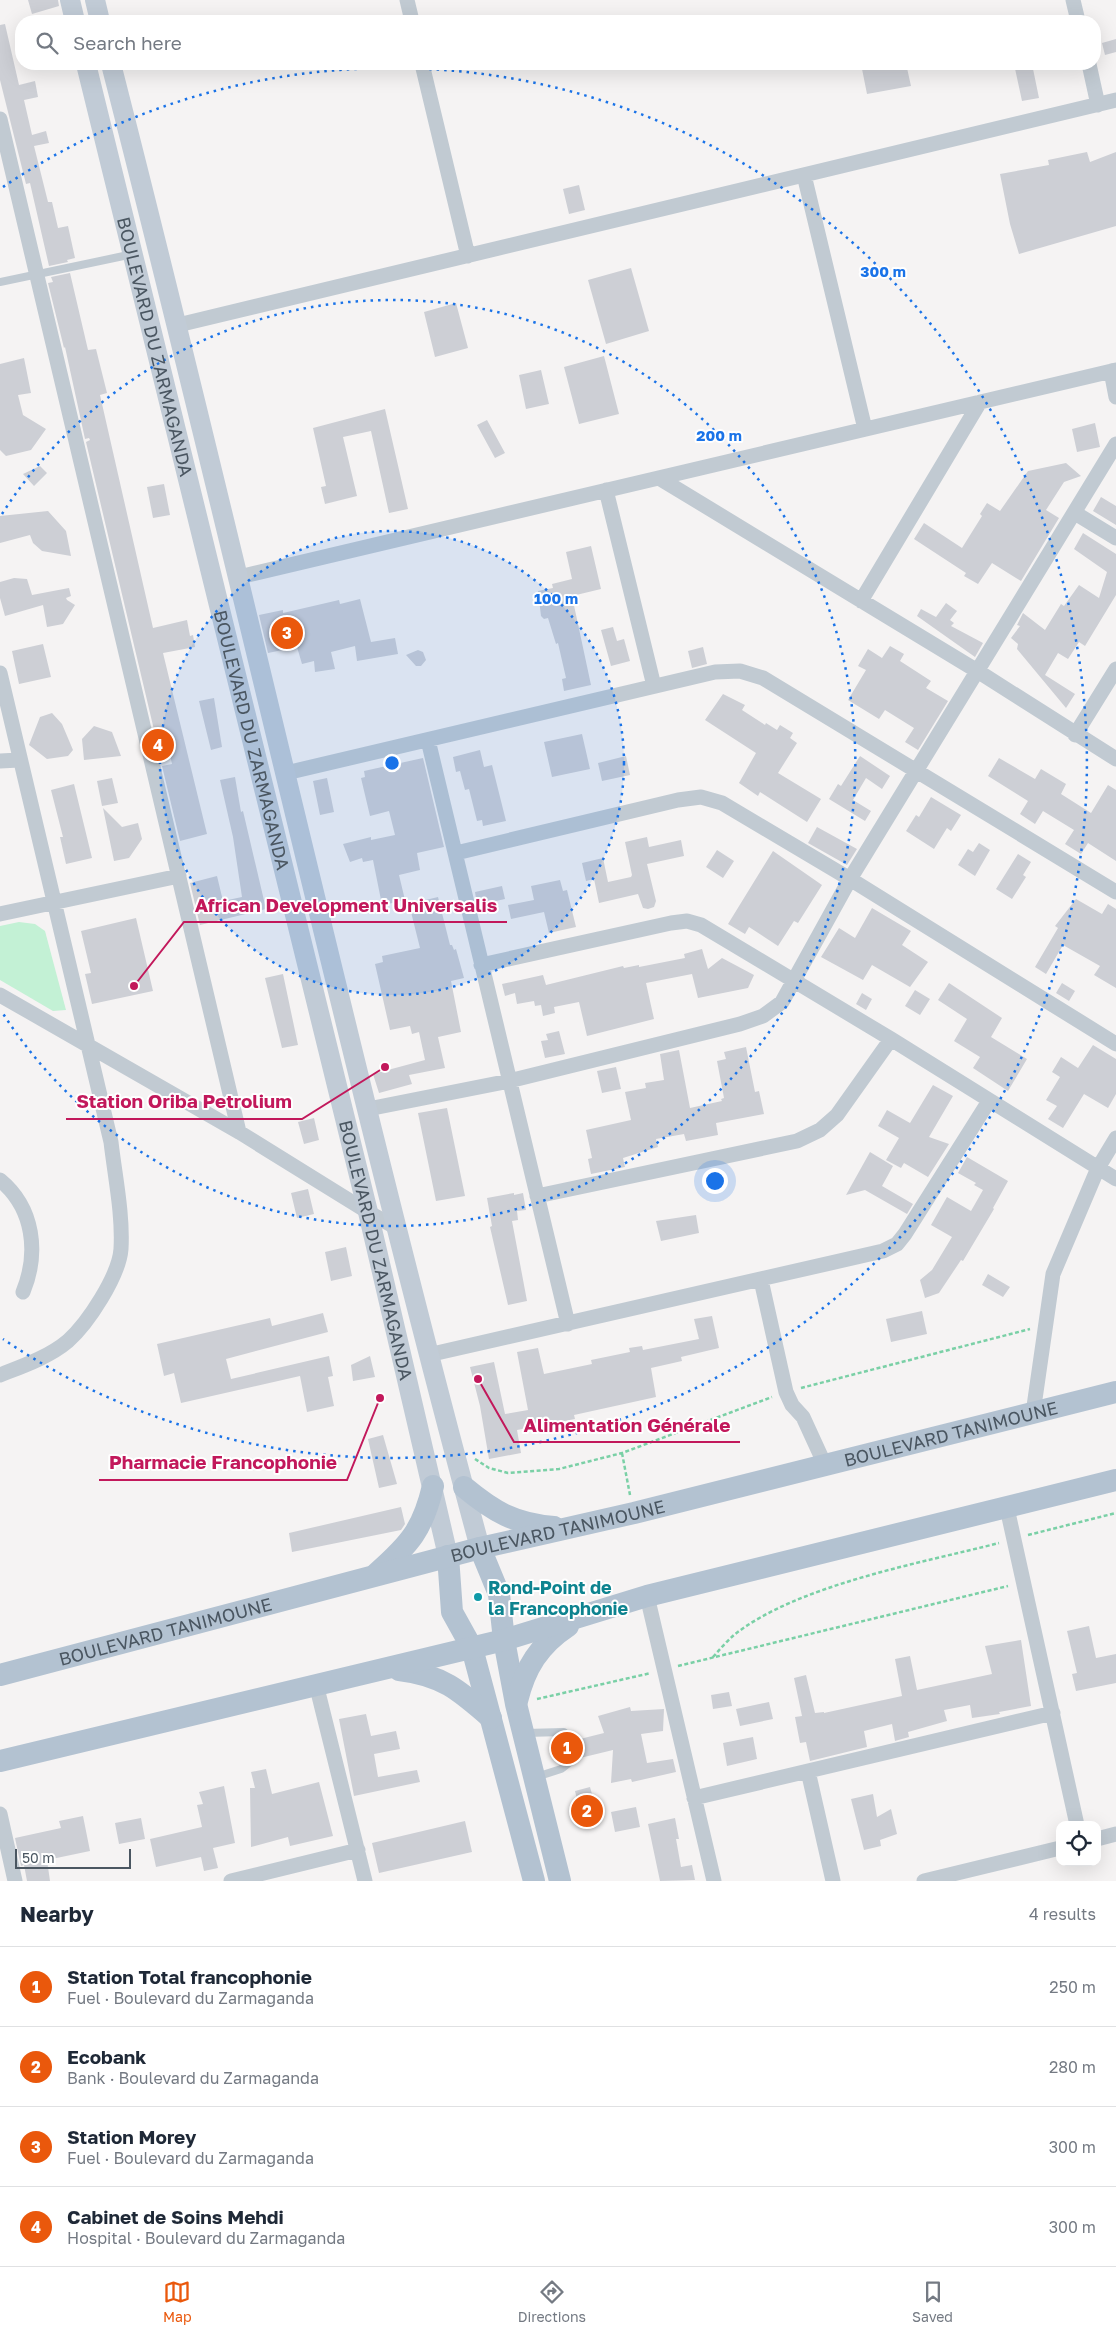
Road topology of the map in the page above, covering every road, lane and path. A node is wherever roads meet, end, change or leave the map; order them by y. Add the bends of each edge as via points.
1 (70, 0) edge
2 (95, 0) edge
3 (407, 0) edge
4 (1073, 0) edge
5 (74, 15) edge
6 (99, 15) edge
7 (411, 15) edge
8 (1077, 15) edge
9 (88, 70) edge
10 (113, 70) edge
11 (423, 70) edge
12 (1090, 70) edge
13 (1116, 100) edge
14 (1098, 104) junction
15 (0, 119) edge
16 (804, 175) junction
17 (134, 254) junction
18 (468, 256) junction
19 (37, 274) junction
20 (0, 282) edge
21 (178, 325) junction
22 (1114, 371) edge
23 (1116, 397) edge
24 (980, 402) junction
25 (865, 429) junction
26 (1116, 444) edge
27 (659, 478) junction
28 (606, 490) junction
29 (1075, 513) junction
30 (1116, 538) edge
31 (239, 577) junction
32 (862, 601) junction
33 (1116, 669) edge
34 (979, 672) junction
35 (0, 674) edge
36 (654, 686) junction
37 (1075, 735) junction
38 (428, 740) junction
39 (1116, 759) edge
40 (19, 760) junction
41 (0, 761) edge
42 (918, 772) junction
43 (286, 773) junction
44 (456, 853) junction
45 (179, 876) junction
46 (850, 879) junction
47 (1116, 892) edge
48 (53, 903) junction
49 (0, 914) edge
50 (481, 965) junction
51 (793, 980) junction
52 (0, 995) edge
53 (891, 1039) junction
54 (1116, 1044) edge
55 (89, 1047) junction
56 (509, 1081) junction
57 (989, 1101) junction
58 (368, 1110) junction
59 (239, 1132) junction
60 (1116, 1138) edge
61 (1098, 1168) junction
62 (1116, 1179) edge
63 (0, 1180) edge
64 (537, 1196) junction
65 (368, 1212) junction
66 (396, 1227) junction
67 (761, 1280) junction
68 (23, 1292) dead end
69 (568, 1324) junction
70 (1046, 1325) junction
71 (428, 1355) junction
72 (0, 1376) edge
73 (786, 1392) junction
74 (1116, 1392) edge
75 (1033, 1413) junction
76 (453, 1445) junction
77 (622, 1453) junction
78 (825, 1465) junction
79 (1116, 1480) edge
80 (434, 1486) junction
81 (464, 1487) junction
82 (1007, 1508) junction
83 (1116, 1512) edge
84 (634, 1514) junction
85 (570, 1528) junction
86 (1014, 1539) junction
87 (480, 1548) junction
88 (448, 1556) junction
89 (374, 1576) junction
90 (1024, 1583) junction
91 (647, 1596) junction
92 (580, 1618) junction
93 (504, 1640) junction
94 (472, 1648) junction
95 (712, 1658) junction
96 (388, 1669) junction
97 (664, 1670) junction
98 (0, 1676) edge
99 (316, 1684) junction
100 (516, 1704) junction
101 (1053, 1713) junction
102 (491, 1718) junction
103 (523, 1734) junction
104 (570, 1741) dead end
105 (574, 1759) dead end
106 (0, 1762) edge
107 (808, 1771) junction
108 (536, 1777) junction
109 (694, 1798) junction
110 (0, 1814) edge
111 (1076, 1821) edge
112 (1116, 1834) edge
113 (1101, 1838) edge
114 (1056, 1849) edge
115 (358, 1850) junction
116 (15, 1881) edge
117 (231, 1881) edge
118 (365, 1881) edge
119 (534, 1881) edge
120 (560, 1881) edge
121 (714, 1881) edge
122 (833, 1881) edge
123 (924, 1881) edge

1 - 5 main road
2 - 6 main road
3 - 7 street
4 - 8 street
9 - 17 main road, BOULEVARD DU ZARMAGANDA
10 - 21 main road, BOULEVARD DU ZARMAGANDA
11 - 18 street
12 - 14 street
13 - 14 street
14 - 16 street
15 - 19 street
16 - 18 street
16 - 25 street
17 - 19 lane
17 - 65 main road, BOULEVARD DU ZARMAGANDA
18 - 21 street
19 - 20 lane
19 - 45 street
21 - 31 main road, BOULEVARD DU ZARMAGANDA
22 - 23 street
22 - 24 street
24 - 25 street
24 - 32 street
25 - 27 street
26 - 29 street
27 - 28 street
27 - 32 street
28 - 31 street
28 - 36 street
29 - 30 street
29 - 34 street
31 - 43 main road, BOULEVARD DU ZARMAGANDA
32 - 34 street
33 - 37 street
34 - 37 street
34 - 42 street
35 - 40 street
36 - 38 street
36 - 42 street via 715,672 740,670 762,678
37 - 39 street
38 - 43 street
38 - 44 street
40 - 41 street
40 - 48 street
42 - 46 street
42 - 47 street
43 - 58 main road, BOULEVARD DU ZARMAGANDA
44 - 46 street via 701,797 722,803
44 - 50 street
45 - 48 street
45 - 59 street
46 - 51 street
46 - 54 street
48 - 49 street
48 - 55 street
50 - 51 street via 687,921 701,925
50 - 56 street
51 - 53 street
51 - 56 street via 782,1002 763,1016
52 - 55 street
53 - 57 street
53 - 64 street via 837,1115 820,1130 797,1141
55 - 59 street
55 - 72 street via 110,1142 121,1250 109,1285 92,1313 68,1340 42,1358
56 - 58 street
56 - 64 street
57 - 61 street
57 - 67 street via 897,1244 883,1251
58 - 66 main road, BOULEVARD DU ZARMAGANDA
59 - 65 street
60 - 61 street
61 - 62 street
61 - 70 street via 1053,1274
63 - 68 street via 22,1206 31,1234 32,1264
64 - 69 street
65 - 66 street
65 - 80 main road, BOULEVARD DU ZARMAGANDA
66 - 71 main road, BOULEVARD DU ZARMAGANDA
67 - 69 street
67 - 73 street
69 - 71 street
70 - 73 path
70 - 75 street
71 - 76 main road, BOULEVARD DU ZARMAGANDA
73 - 77 path
73 - 78 street via 803,1417
74 - 75 main road, BOULEVARD TANIMOUNE
75 - 78 main road, BOULEVARD TANIMOUNE
76 - 77 path via 489,1468 508,1473 559,1469
76 - 81 main road, BOULEVARD DU ZARMAGANDA
77 - 84 path
78 - 84 main road, BOULEVARD TANIMOUNE
79 - 82 main road
80 - 88 main road, BOULEVARD DU ZARMAGANDA
80 - 89 main road via 422,1525 410,1542
81 - 85 main road via 509,1518 531,1525
81 - 87 main road, BOULEVARD DU ZARMAGANDA
82 - 86 street
82 - 91 main road
83 - 86 path
84 - 85 main road, BOULEVARD TANIMOUNE
85 - 87 main road, BOULEVARD TANIMOUNE
86 - 90 street
86 - 95 path via 853,1581 800,1599 734,1635
87 - 88 main road, BOULEVARD TANIMOUNE
87 - 93 main road, BOULEVARD DU ZARMAGANDA via 499,1594
88 - 89 main road, BOULEVARD TANIMOUNE
88 - 94 main road, BOULEVARD DU ZARMAGANDA via 452,1612
89 - 98 main road, BOULEVARD TANIMOUNE
90 - 95 path
90 - 101 street
91 - 92 main road
91 - 97 street
92 - 93 main road
92 - 100 main road via 537,1652 525,1674
93 - 94 main road
93 - 100 main road, BOULEVARD DU ZARMAGANDA
94 - 96 main road
94 - 102 main road, BOULEVARD DU ZARMAGANDA
95 - 97 path
96 - 99 main road
96 - 102 main road via 437,1678
97 - 100 path
97 - 109 street
99 - 106 main road
99 - 115 street
100 - 103 main road, BOULEVARD DU ZARMAGANDA
101 - 107 street
101 - 111 street
102 - 119 main road, BOULEVARD DU ZARMAGANDA
103 - 104 lane via 564,1732
103 - 108 main road, BOULEVARD DU ZARMAGANDA
105 - 108 lane via 561,1769
107 - 109 street
107 - 122 street
108 - 120 main road, BOULEVARD DU ZARMAGANDA
109 - 121 street
110 - 116 street
112 - 113 street
114 - 123 street
115 - 117 street
115 - 118 street

